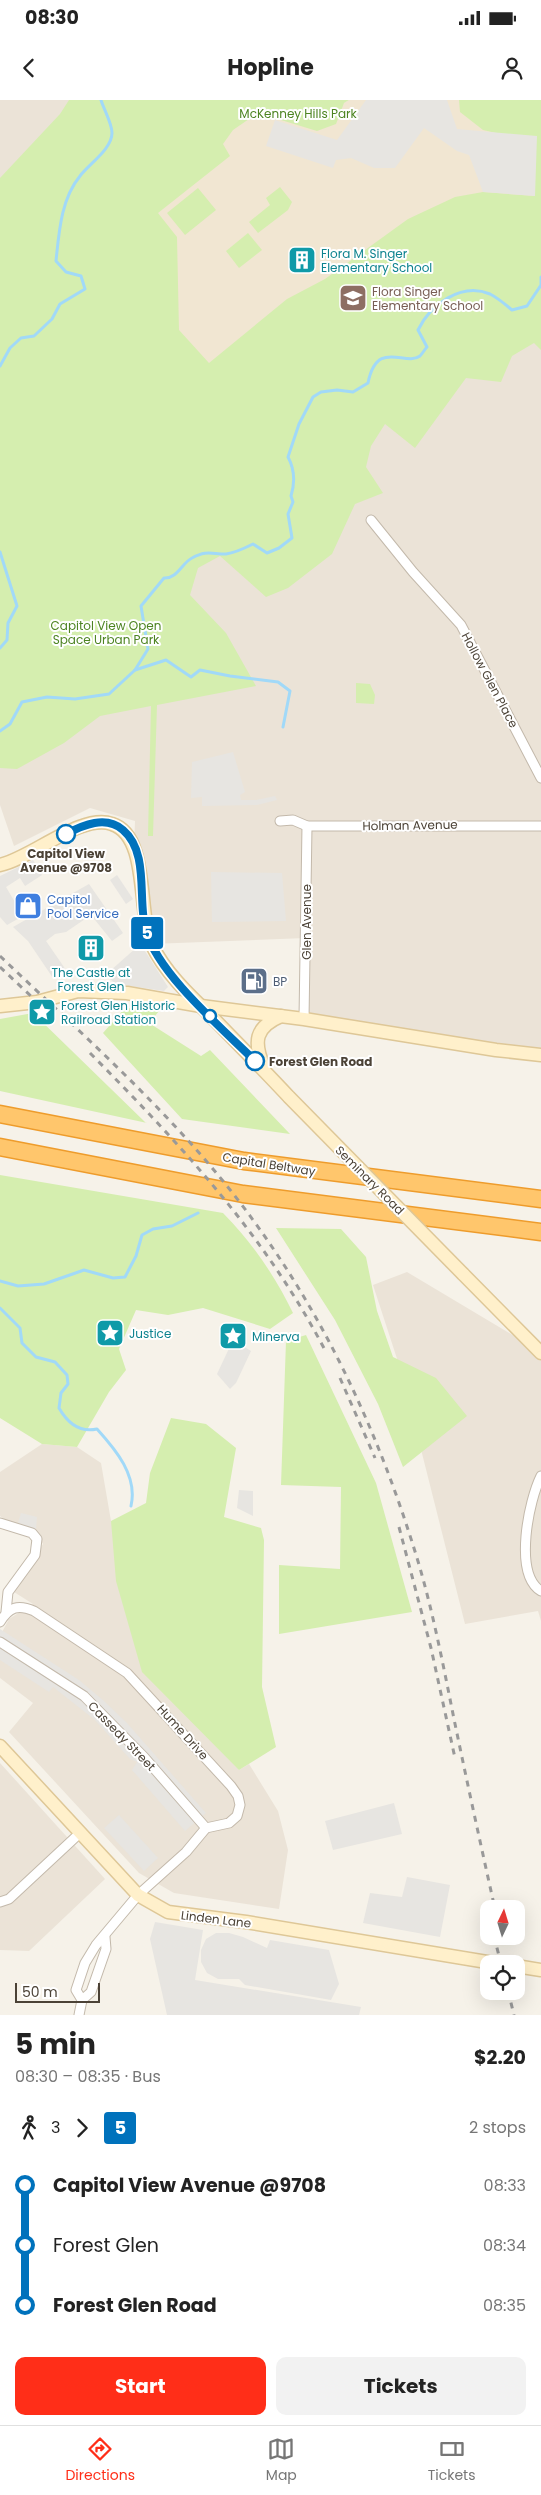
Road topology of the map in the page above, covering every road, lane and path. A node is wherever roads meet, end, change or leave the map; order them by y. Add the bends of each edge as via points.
1 (372, 520) dead end
2 (541, 778) edge
3 (280, 821) dead end
4 (307, 826) junction
5 (541, 826) edge
6 (0, 865) edge
7 (82, 987) junction
8 (0, 998) edge
9 (0, 1006) edge
10 (201, 1006) junction
11 (281, 1016) junction
12 (304, 1019) junction
13 (541, 1055) edge
14 (267, 1074) junction
15 (0, 1114) edge
16 (0, 1147) edge
17 (541, 1200) edge
18 (541, 1232) edge
19 (541, 1353) edge
20 (541, 1476) edge
21 (0, 1523) edge
22 (539, 1590) edge
23 (6, 1612) junction
24 (0, 1622) edge
25 (0, 1642) edge
26 (0, 1746) edge
27 (206, 1828) junction
28 (81, 1832) junction
29 (138, 1895) junction
30 (0, 1902) edge
31 (105, 1937) junction
32 (480, 1962) edge
33 (82, 2000) junction
34 (80, 2015) edge

1 - 2 street, Hollow Glen Place via 413,572 461,624
3 - 4 street, Holman Avenue via 293,820
4 - 5 street, Holman Avenue
4 - 12 street, Glen Avenue
6 - 10 main road, Seminary Road via 17,860 83,826 97,822 122,829 131,839 139,866 143,917 151,944 168,970
7 - 8 main road
7 - 9 main road via 37,1002
7 - 10 main road via 114,988
10 - 11 main road
10 - 14 main road, Seminary Road
11 - 12 main road
11 - 14 main road via 268,1021 258,1036 259,1052
12 - 13 main road
14 - 19 main road, Seminary Road, bridge
15 - 17 highway, Capital Beltway via 244,1161
16 - 18 highway via 243,1194
20 - 22 street via 526,1519 525,1539 528,1570
21 - 23 street via 32,1533 37,1539 35,1555 8,1592
23 - 24 street
23 - 27 street, Hume Drive via 26,1607 49,1620 127,1673 163,1710 238,1796 240,1805 229,1823
25 - 27 street, Cassedy Street via 90,1701
26 - 28 main road, Linden Lane
27 - 29 street via 186,1852
28 - 29 main road, Linden Lane
28 - 30 street via 9,1899
29 - 31 street
29 - 32 main road, Linden Lane via 168,1912
31 - 33 street via 106,1949 92,1992
31 - 33 street via 85,1963 76,1990
33 - 34 street

